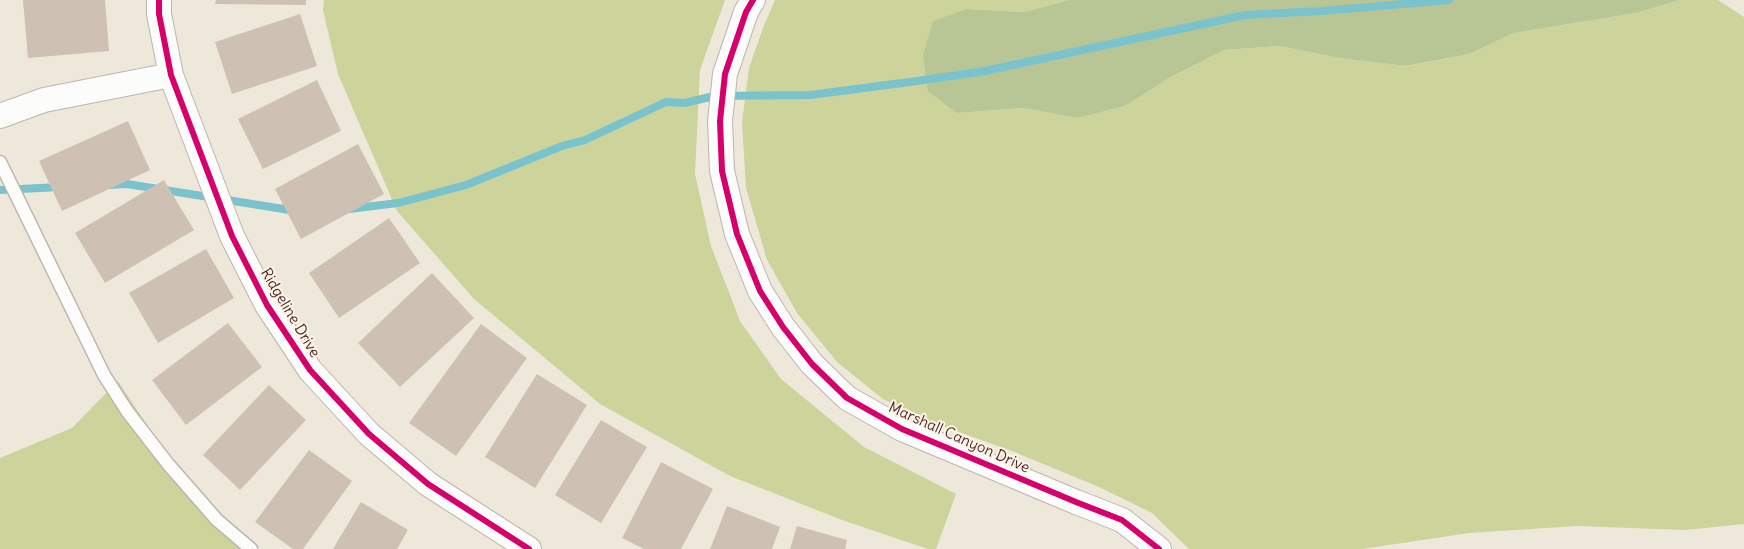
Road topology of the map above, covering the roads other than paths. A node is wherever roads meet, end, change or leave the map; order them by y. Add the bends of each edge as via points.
1 (159, 0) edge
2 (753, 0) edge
3 (171, 75) junction
4 (0, 116) edge
5 (0, 162) edge
6 (251, 549) edge
7 (529, 549) edge
8 (1159, 549) edge

1 - 3 street, Ridgeline Drive
2 - 8 street, Marshall Canyon Drive via 726,74 720,121 722,171 738,234 760,291 783,327 812,364 847,398 902,429 1122,520
3 - 4 street via 44,100
3 - 7 street, Ridgeline Drive via 232,236 267,305 310,370 368,434 428,484
5 - 6 lane via 104,375 168,464 217,520

